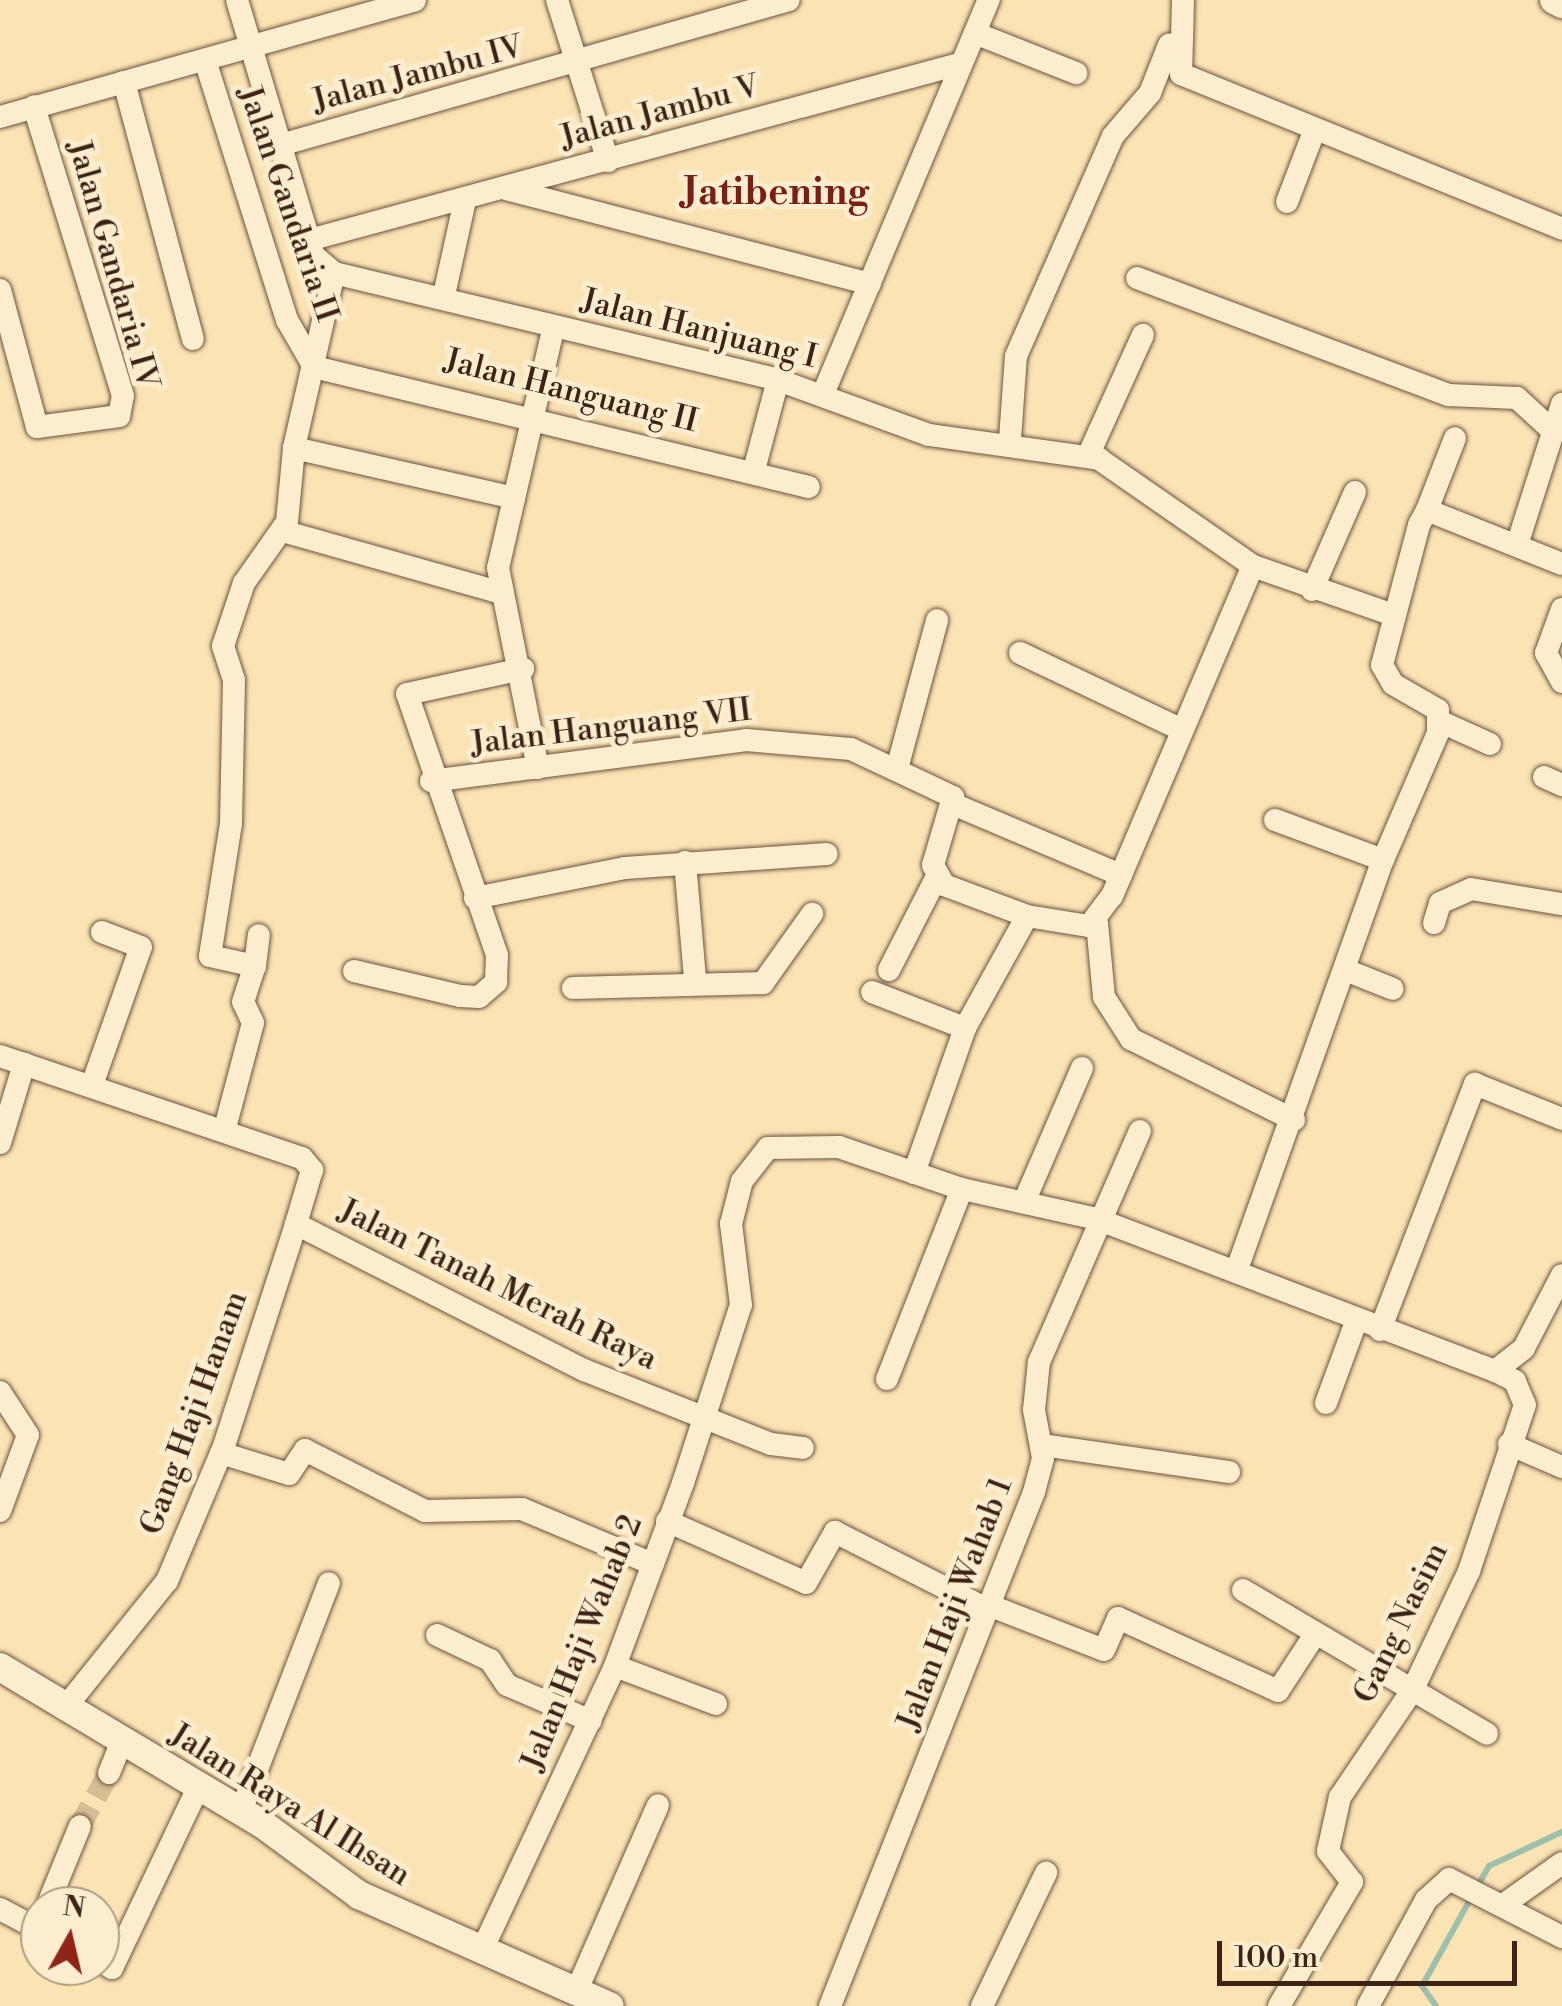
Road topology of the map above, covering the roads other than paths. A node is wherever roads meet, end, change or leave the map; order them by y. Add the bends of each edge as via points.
1 (236, 0) edge
2 (414, 0) edge
3 (558, 0) edge
4 (789, 0) edge
5 (990, 0) edge
6 (1184, 0) edge
7 (1554, 0) edge
8 (1562, 4) edge
9 (975, 33) junction
10 (1177, 42) junction
11 (248, 48) junction
12 (204, 60) junction
13 (577, 64) junction
14 (959, 64) junction
15 (1076, 74) dead end
16 (124, 82) junction
17 (34, 106) junction
18 (0, 116) edge
19 (1315, 129) junction
20 (277, 146) junction
21 (608, 161) junction
22 (503, 188) junction
23 (465, 200) junction
24 (1288, 202) dead end
25 (1562, 229) edge
26 (309, 240) junction
27 (334, 273) junction
28 (1137, 278) dead end
29 (870, 284) junction
30 (0, 290) edge
31 (444, 295) junction
32 (554, 326) junction
33 (1143, 334) dead end
34 (192, 339) dead end
35 (314, 367) junction
36 (778, 380) junction
37 (824, 394) junction
38 (1562, 404) edge
39 (534, 414) junction
40 (1553, 431) junction
41 (1454, 438) dead end
42 (1010, 439) junction
43 (294, 448) junction
44 (1088, 456) junction
45 (754, 470) junction
46 (809, 487) dead end
47 (1354, 492) dead end
48 (514, 498) junction
49 (1427, 510) junction
50 (285, 529) junction
51 (1518, 542) junction
52 (1562, 564) edge
53 (1253, 566) junction
54 (1312, 590) junction
55 (498, 592) junction
56 (1562, 609) edge
57 (1390, 614) junction
58 (937, 620) dead end
59 (1020, 653) dead end
60 (523, 669) junction
61 (1562, 682) edge
62 (1440, 721) junction
63 (1182, 730) junction
64 (1490, 744) dead end
65 (898, 765) junction
66 (538, 768) junction
67 (432, 781) junction
68 (955, 805) junction
69 (1275, 820) dead end
70 (828, 854) dead end
71 (1383, 860) junction
72 (685, 862) junction
73 (935, 871) junction
74 (1121, 875) junction
75 (474, 898) junction
76 (1562, 904) edge
77 (812, 914) dead end
78 (1026, 916) junction
79 (1097, 923) junction
80 (1434, 923) dead end
81 (102, 932) dead end
82 (259, 935) dead end
83 (255, 966) junction
84 (889, 970) dead end
85 (1348, 971) junction
86 (354, 972) dead end
87 (695, 979) junction
88 (573, 988) dead end
89 (1393, 989) dead end
90 (872, 992) dead end
91 (965, 1028) junction
92 (0, 1056) edge
93 (24, 1064) junction
94 (1082, 1068) dead end
95 (92, 1085) junction
96 (1562, 1119) edge
97 (1294, 1120) junction
98 (225, 1128) junction
99 (1140, 1131) dead end
100 (0, 1142) edge
101 (914, 1173) junction
102 (962, 1189) junction
103 (1024, 1202) junction
104 (1097, 1219) junction
105 (296, 1224) junction
106 (1236, 1272) junction
107 (1562, 1275) edge
108 (1356, 1322) junction
109 (1380, 1330) junction
110 (1495, 1371) junction
111 (887, 1379) dead end
112 (0, 1392) edge
113 (1326, 1403) dead end
114 (702, 1412) junction
115 (1509, 1444) junction
116 (1042, 1445) junction
117 (803, 1448) dead end
118 (221, 1453) junction
119 (1562, 1467) edge
120 (1229, 1472) dead end
121 (0, 1511) edge
122 (667, 1520) junction
123 (653, 1564) junction
124 (329, 1583) dead end
125 (1243, 1590) dead end
126 (990, 1608) junction
127 (1316, 1632) junction
128 (437, 1635) dead end
129 (615, 1666) junction
130 (0, 1667) edge
131 (1413, 1689) junction
132 (716, 1704) dead end
133 (64, 1709) junction
134 (591, 1720) junction
135 (1488, 1734) dead end
136 (121, 1744) junction
137 (109, 1773) tunnel mouth
138 (199, 1786) junction
139 (658, 1804) dead end
140 (241, 1811) junction
141 (80, 1826) tunnel mouth
142 (1562, 1864) edge
143 (1046, 1873) dead end
144 (55, 1886) edge
145 (1483, 1894) junction
146 (1562, 1937) edge
147 (483, 1948) junction
148 (120, 1951) edge
149 (576, 1992) junction
150 (609, 2006) edge
151 (830, 2006) edge
152 (982, 2006) edge
153 (1279, 2006) edge
154 (1368, 2006) edge

1 - 11 street
2 - 11 street
3 - 13 street
4 - 13 street, Jalan Jambu IV
5 - 9 street
6 - 10 street
7 - 8 street
9 - 14 street
9 - 15 street
10 - 19 street via 1180,74
10 - 42 street via 1164,49 1150,93 1112,136 1016,356
11 - 12 street
11 - 20 street
12 - 16 street
12 - 35 street, Jalan Gandaria II via 287,320
13 - 20 street, Jalan Jambu IV
13 - 21 street
14 - 21 street, Jalan Jambu V
14 - 29 street
16 - 17 street
16 - 34 street
17 - 18 street
17 - 30 street, Jalan Gandaria IV via 123,405 112,420 36,427
19 - 24 street
19 - 25 street
20 - 26 street
21 - 22 street, Jalan Jambu V
22 - 23 street, Jalan Jambu V
22 - 29 street
23 - 26 street, Jalan Jambu V
23 - 31 street
26 - 27 street
27 - 31 street, Jalan Hanjuang I
27 - 35 street
28 - 40 street via 1448,394 1517,398
29 - 37 street
31 - 32 street, Jalan Hanjuang I
32 - 36 street, Jalan Hanjuang I
32 - 39 street
33 - 44 street
35 - 39 street, Jalan Hanguang II
35 - 43 street
36 - 37 street, Jalan Hanjuang I
36 - 45 street
37 - 42 street, Jalan Hanjuang I via 930,434
38 - 40 street
39 - 45 street, Jalan Hanguang II
39 - 48 street
40 - 51 street
41 - 49 street
42 - 44 street, Jalan Hanjuang I
43 - 48 street
43 - 50 street
44 - 53 street, Jalan Hanjuang I via 1130,474
45 - 46 street, Jalan Hanguang II
47 - 54 street
48 - 55 street
49 - 51 street
49 - 57 street
50 - 55 street
50 - 83 street via 244,582 223,646 234,680 232,804 210,956
51 - 52 street
53 - 54 street, Jalan Hanjuang I
53 - 63 street
54 - 57 street, Jalan Hanjuang I
55 - 60 street
56 - 61 street via 1546,653
57 - 62 street via 1386,677 1430,703
58 - 65 street
59 - 63 street
60 - 66 street
60 - 67 street via 410,688
62 - 64 street
62 - 71 street
63 - 74 street
65 - 66 street, Jalan Hanguang VII via 835,746 746,740
65 - 68 street, Jalan Hanguang VII
66 - 67 street, Jalan Hanguang VII
67 - 75 street
68 - 73 street
68 - 74 street, Jalan Hanguang VII
69 - 71 street
70 - 72 street
71 - 85 street
72 - 75 street
72 - 87 street
73 - 78 street
73 - 84 street
74 - 79 street
75 - 86 street via 498,971 479,997
76 - 80 street via 1471,889 1440,903
77 - 87 street via 763,982
78 - 79 street
78 - 91 street
79 - 97 street via 1104,997 1132,1039
81 - 95 street via 142,947
82 - 83 street
83 - 98 street via 243,1002 253,1023
85 - 89 street
85 - 97 street
87 - 88 street
90 - 91 street
91 - 101 street
92 - 93 street, Jalan Tanah Merah Raya
93 - 95 street, Jalan Tanah Merah Raya
93 - 100 street
94 - 103 street
95 - 98 street, Jalan Tanah Merah Raya
96 - 109 street via 1475,1084
97 - 106 street
98 - 105 street, Jalan Tanah Merah Raya via 312,1170
99 - 104 street, Jalan Haji Wahab 1
101 - 102 street
101 - 114 street, Jalan Haji Wahab 2 via 839,1147 768,1148 742,1181 731,1224 741,1305
102 - 103 street
102 - 111 street
103 - 104 street
104 - 106 street
104 - 116 street, Jalan Haji Wahab 1 via 1039,1362
105 - 114 street, Jalan Tanah Merah Raya via 450,1294 584,1370
105 - 118 street, Gang Haji Hanam
106 - 108 street
107 - 110 street via 1524,1348
108 - 109 street
108 - 113 street
109 - 110 street
110 - 115 street, Gang Nasim via 1523,1393
112 - 121 street via 28,1435
114 - 117 street, Jalan Tanah Merah Raya via 771,1444
114 - 122 street, Jalan Haji Wahab 2
115 - 119 street
115 - 131 street, Gang Nasim via 1468,1571
116 - 120 street
116 - 126 street, Jalan Haji Wahab 1
118 - 123 street via 288,1474 305,1450 425,1512 522,1509
118 - 133 street, Gang Haji Hanam via 168,1581
122 - 123 street, Jalan Haji Wahab 2
122 - 126 street via 806,1584 836,1532
123 - 129 street, Jalan Haji Wahab 2
124 - 140 street
125 - 127 street
126 - 127 street via 1104,1650 1118,1618 1278,1690
126 - 151 street, Jalan Haji Wahab 1
127 - 131 street
128 - 134 street via 490,1660 507,1684
129 - 132 street
129 - 134 street, Jalan Haji Wahab 2
130 - 133 street, Jalan Raya Al Ihsan
131 - 135 street
131 - 153 street, Gang Nasim via 1340,1797 1328,1851 1352,1882
133 - 136 street, Jalan Raya Al Ihsan
134 - 147 street, Jalan Haji Wahab 2
136 - 137 street
136 - 138 street, Jalan Raya Al Ihsan
138 - 140 street, Jalan Raya Al Ihsan
138 - 148 street
139 - 149 street
140 - 147 street, Jalan Raya Al Ihsan via 329,1878
141 - 144 street
142 - 145 street
143 - 152 street
145 - 146 street
145 - 154 street via 1438,1884
147 - 149 street, Jalan Raya Al Ihsan
149 - 150 street, Jalan Raya Al Ihsan

